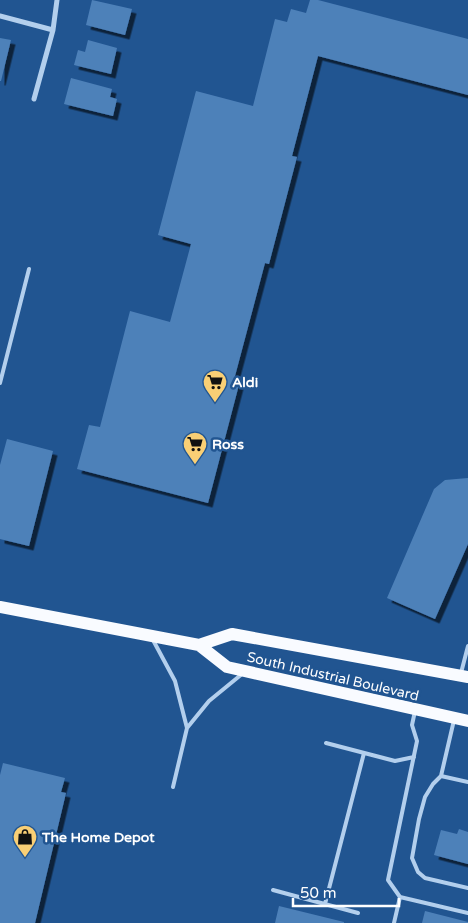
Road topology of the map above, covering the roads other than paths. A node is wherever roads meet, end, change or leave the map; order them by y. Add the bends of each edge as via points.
1 (57, 0) edge
2 (0, 16) edge
3 (54, 30) junction
4 (34, 99) dead end
5 (29, 269) dead end
6 (0, 383) edge
7 (0, 607) edge
8 (151, 636) junction
9 (199, 644) junction
10 (468, 646) edge
11 (246, 671) junction
12 (464, 676) edge
13 (416, 710) junction
14 (455, 718) junction
15 (468, 721) edge
16 (187, 728) junction
17 (326, 743) dead end
18 (364, 753) junction
19 (414, 757) junction
20 (441, 776) junction
21 (468, 782) edge
22 (173, 787) dead end
23 (468, 888) edge
24 (273, 890) dead end
25 (400, 897) junction
26 (325, 904) junction
27 (358, 913) dead end
28 (468, 914) edge
29 (394, 923) edge

1 - 3 street
2 - 3 street
3 - 4 street
5 - 6 lane
7 - 8 main road, South Industrial Boulevard
8 - 9 main road, South Industrial Boulevard
8 - 16 lane via 175,682
9 - 11 main road, South Industrial Boulevard via 227,667
9 - 12 main road, South Industrial Boulevard via 232,634
10 - 12 lane
11 - 13 main road, South Industrial Boulevard
11 - 16 lane via 209,701
13 - 14 main road, South Industrial Boulevard
13 - 19 lane via 412,725 417,741
14 - 15 main road, South Industrial Boulevard
14 - 20 lane
16 - 22 lane
17 - 18 lane
18 - 19 lane via 395,761
18 - 26 lane
19 - 25 lane via 388,880
20 - 21 lane
20 - 23 lane via 425,797 412,858 418,872 425,878
24 - 26 lane
25 - 28 lane
25 - 29 lane
26 - 27 lane

